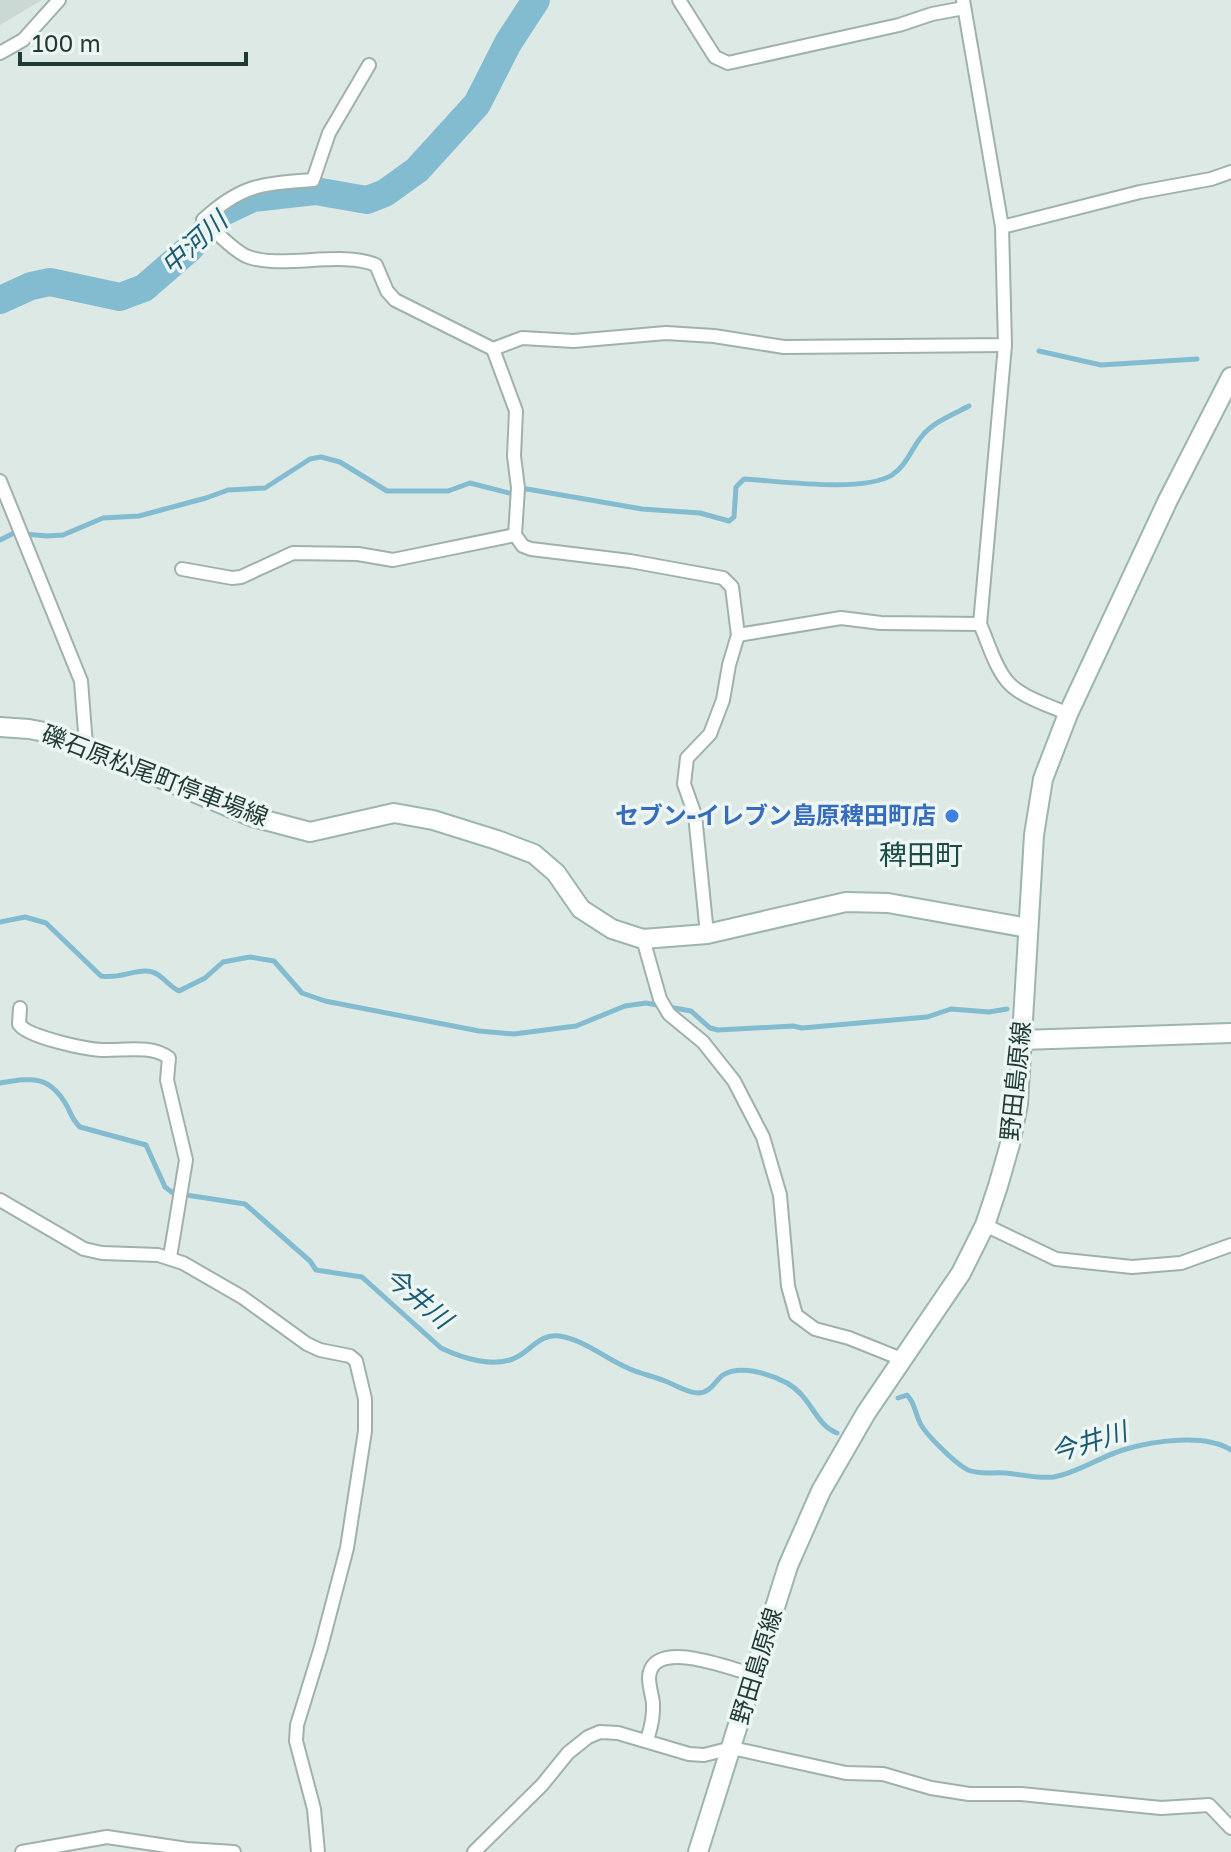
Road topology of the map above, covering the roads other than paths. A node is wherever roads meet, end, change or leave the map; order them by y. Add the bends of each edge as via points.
1 (59, 0) edge
2 (679, 0) edge
3 (964, 4) edge
4 (0, 53) edge
5 (369, 65) dead end
6 (1231, 172) edge
7 (1002, 227) junction
8 (1005, 345) junction
9 (493, 349) junction
10 (1231, 377) edge
11 (0, 481) edge
12 (515, 535) junction
13 (182, 569) dead end
14 (980, 624) junction
15 (738, 635) junction
16 (1068, 714) junction
17 (0, 727) edge
18 (86, 745) junction
19 (1028, 928) junction
20 (707, 934) junction
21 (643, 939) junction
22 (20, 1008) dead end
23 (1231, 1033) edge
24 (1022, 1040) junction
25 (0, 1200) edge
26 (985, 1225) junction
27 (1231, 1245) edge
28 (170, 1257) junction
29 (904, 1360) junction
30 (754, 1675) junction
31 (647, 1740) junction
32 (732, 1748) junction
33 (1231, 1828) edge
34 (22, 1852) edge
35 (234, 1852) edge
36 (318, 1852) edge
37 (474, 1852) edge
38 (698, 1852) edge

1 - 4 street via 23,40
2 - 3 street via 715,57 728,63
3 - 7 street
5 - 9 street via 329,133 313,180 238,193 203,220 256,259 376,265 395,300
6 - 7 street
7 - 8 street
8 - 9 street via 784,347 666,333 574,341 522,338
8 - 14 street
9 - 12 street via 516,411
10 - 16 main road, 野田島原線
11 - 18 street via 81,681
12 - 13 street via 393,560 293,553 232,578
12 - 15 street via 531,549 723,578 732,587
14 - 15 street via 841,618
14 - 16 street via 1008,683
15 - 20 street via 723,700 710,734 687,758 684,784 695,815
16 - 19 main road, 野田島原線 via 1039,800
17 - 18 main road, 礫石原松尾町停車場線
18 - 21 main road, 礫石原松尾町停車場線 via 253,817 310,832 394,813 497,840 534,854 556,873 581,909 612,929
19 - 20 main road, 礫石原松尾町停車場線 via 888,903 846,902
19 - 24 main road, 野田島原線
20 - 21 main road, 礫石原松尾町停車場線
21 - 29 street via 669,1014 703,1042 734,1081 763,1137 780,1195 788,1286 796,1315 815,1329
22 - 28 street via 19,1024 25,1032 100,1050 155,1051 169,1058 167,1080 186,1160
23 - 24 main road
24 - 26 main road, 野田島原線 via 1010,1144
25 - 28 street via 84,1249
26 - 27 street via 1056,1259 1132,1267 1181,1263
26 - 29 main road, 野田島原線 via 961,1273
28 - 36 street via 242,1297 307,1344 356,1361 365,1399 365,1431 347,1548 297,1725
29 - 30 main road, 野田島原線 via 821,1491 788,1566
30 - 31 street via 680,1656 662,1658 649,1675 653,1711
30 - 32 main road, 野田島原線
31 - 32 street via 689,1754
31 - 37 street via 600,1732 588,1737
32 - 33 street via 969,1794 1161,1808 1209,1805
32 - 38 main road, 野田島原線
34 - 35 street via 107,1837

